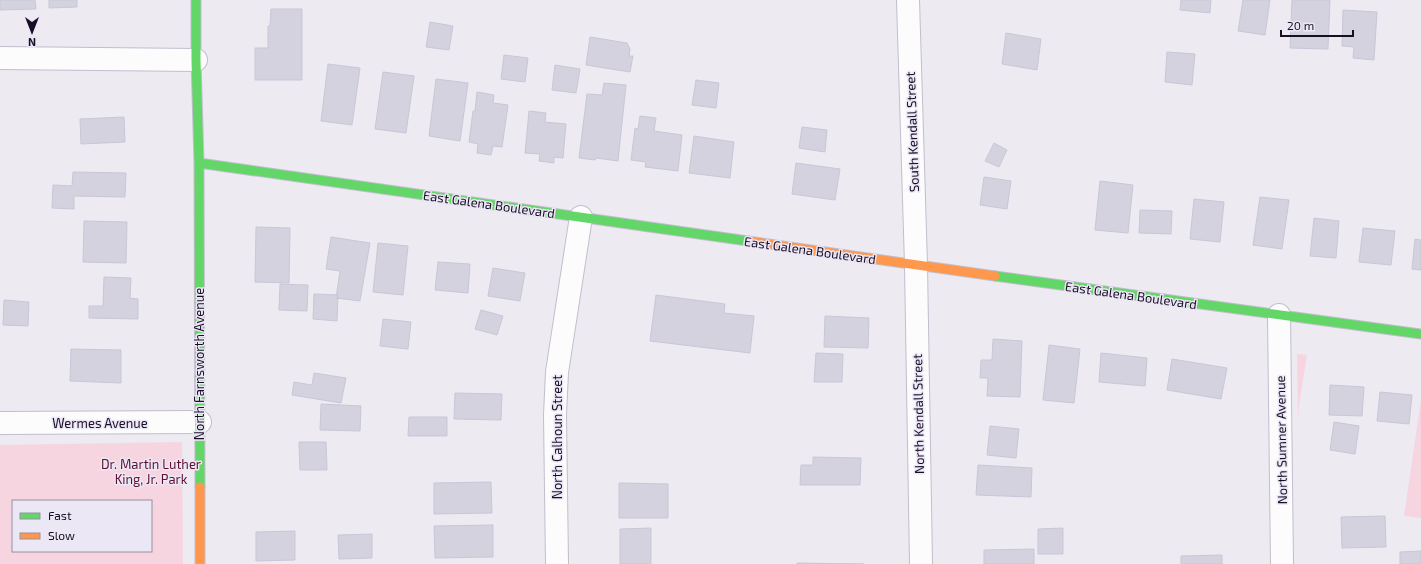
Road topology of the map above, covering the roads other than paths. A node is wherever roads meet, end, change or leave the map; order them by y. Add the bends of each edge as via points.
1 (196, 0) edge
2 (908, 0) edge
3 (0, 58) edge
4 (196, 60) junction
5 (199, 164) junction
6 (581, 217) junction
7 (916, 265) junction
8 (1279, 315) junction
9 (1421, 334) edge
10 (200, 422) junction
11 (0, 423) edge
12 (200, 564) edge
13 (557, 564) edge
14 (921, 564) edge
15 (1282, 564) edge

1 - 4 street, North Farnsworth Avenue
2 - 7 street, South Kendall Street
3 - 4 street
4 - 5 street, North Farnsworth Avenue
5 - 6 street, East Galena Boulevard
5 - 10 street, North Farnsworth Avenue
6 - 7 street, East Galena Boulevard
6 - 13 street, North Calhoun Street via 557,372
7 - 8 street, East Galena Boulevard
7 - 14 street, North Kendall Street
8 - 9 street, East Galena Boulevard
8 - 15 street, North Sumner Avenue
10 - 11 street, Wermes Avenue
10 - 12 street, North Farnsworth Avenue

